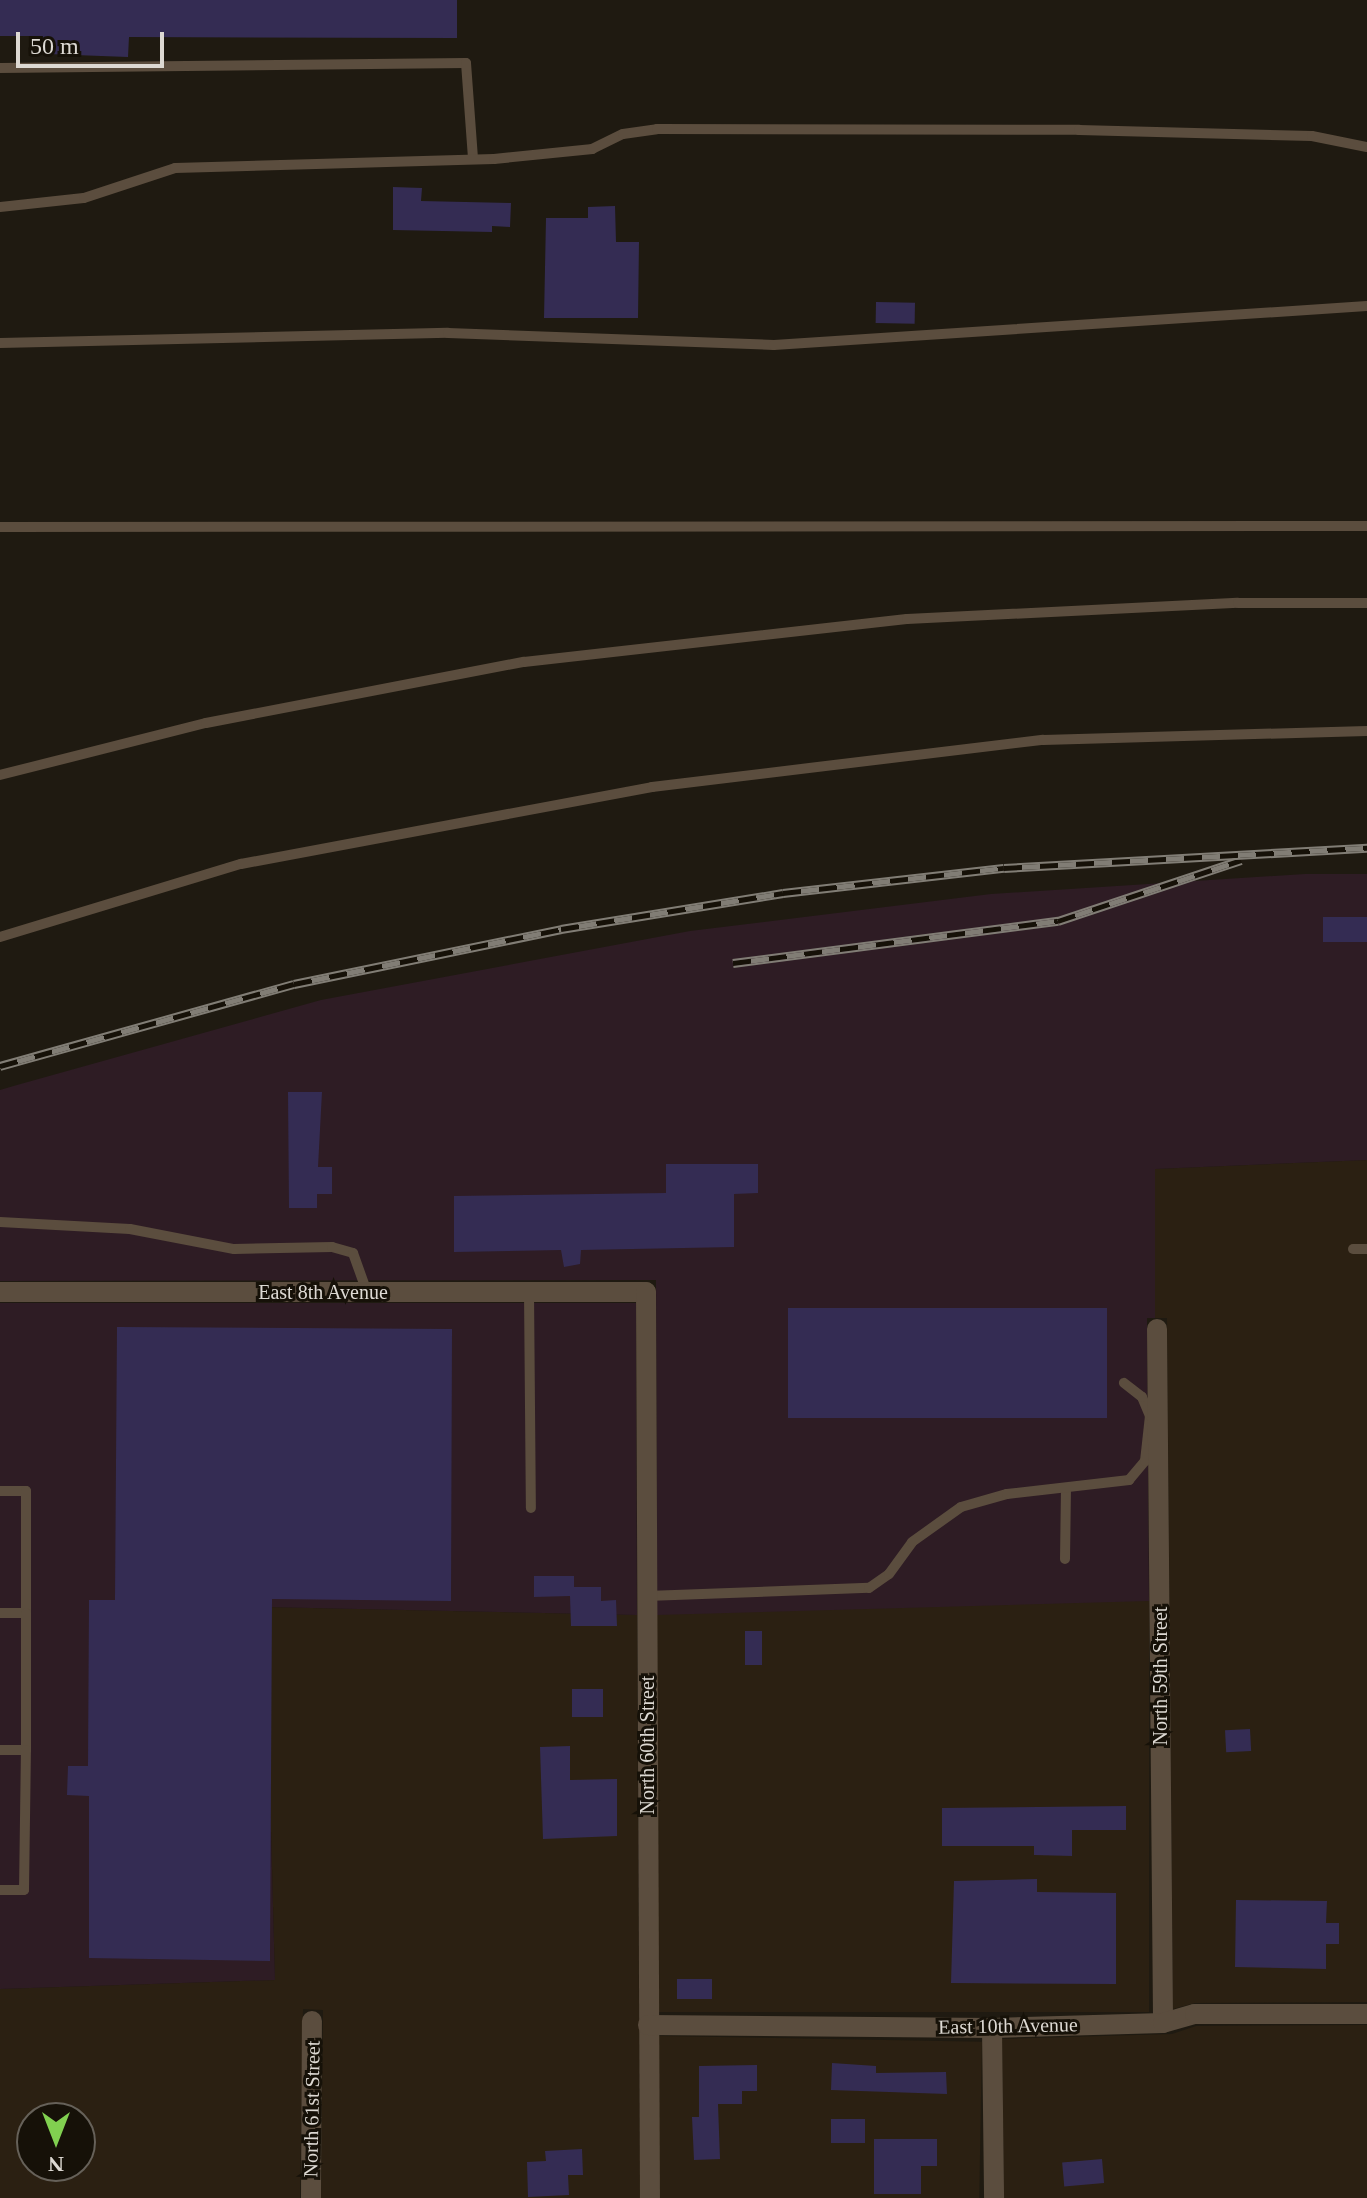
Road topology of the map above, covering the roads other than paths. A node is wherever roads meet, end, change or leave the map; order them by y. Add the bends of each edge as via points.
1 (0, 68) edge
2 (1367, 147) edge
3 (473, 159) junction
4 (0, 207) edge
5 (1367, 306) edge
6 (0, 343) edge
7 (1367, 526) edge
8 (0, 527) edge
9 (1367, 603) edge
10 (1367, 731) edge
11 (0, 775) edge
12 (0, 937) edge
13 (0, 1222) edge
14 (1353, 1249) dead end
15 (1367, 1249) edge
16 (0, 1292) edge
17 (367, 1292) junction
18 (529, 1292) junction
19 (646, 1292) joint
20 (1157, 1329) dead end
21 (1124, 1383) dead end
22 (1066, 1489) junction
23 (0, 1491) edge
24 (531, 1508) dead end
25 (1065, 1559) dead end
26 (647, 1596) junction
27 (0, 1613) edge
28 (26, 1613) junction
29 (0, 1750) edge
30 (26, 1750) junction
31 (0, 1890) edge
32 (1367, 2014) edge
33 (312, 2021) dead end
34 (1163, 2023) junction
35 (648, 2025) junction
36 (992, 2028) junction
37 (311, 2198) edge
38 (650, 2198) edge
39 (994, 2198) edge

1 - 3 lane via 466,63
2 - 3 lane via 1312,136 758,127 657,129 623,134 592,149
3 - 4 lane via 175,168 84,198
5 - 6 lane via 774,345 448,333
7 - 8 lane
9 - 11 lane via 1238,603 907,619 524,662 206,723
10 - 12 lane via 1043,740 652,787 241,864
13 - 17 lane via 130,1229 234,1249 332,1247 353,1253
14 - 15 lane
16 - 17 street, East 8th Avenue
17 - 18 street, East 8th Avenue
18 - 19 street, East 8th Avenue
18 - 24 lane
19 - 26 street, North 60th Street
20 - 34 street, North 59th Street
21 - 22 lane via 1142,1397 1150,1416 1145,1461 1129,1480
22 - 25 lane
22 - 26 lane via 1007,1494 961,1507 912,1542 889,1574 869,1588
23 - 28 lane via 26,1491
26 - 35 street, North 60th Street
27 - 28 lane
28 - 30 lane
29 - 30 lane
30 - 31 lane via 24,1890
32 - 34 street, East 10th Avenue via 1195,2014
33 - 37 street, North 61st Street
34 - 36 street, East 10th Avenue
35 - 36 street, East 10th Avenue
35 - 38 street, North 60th Street
36 - 39 street

